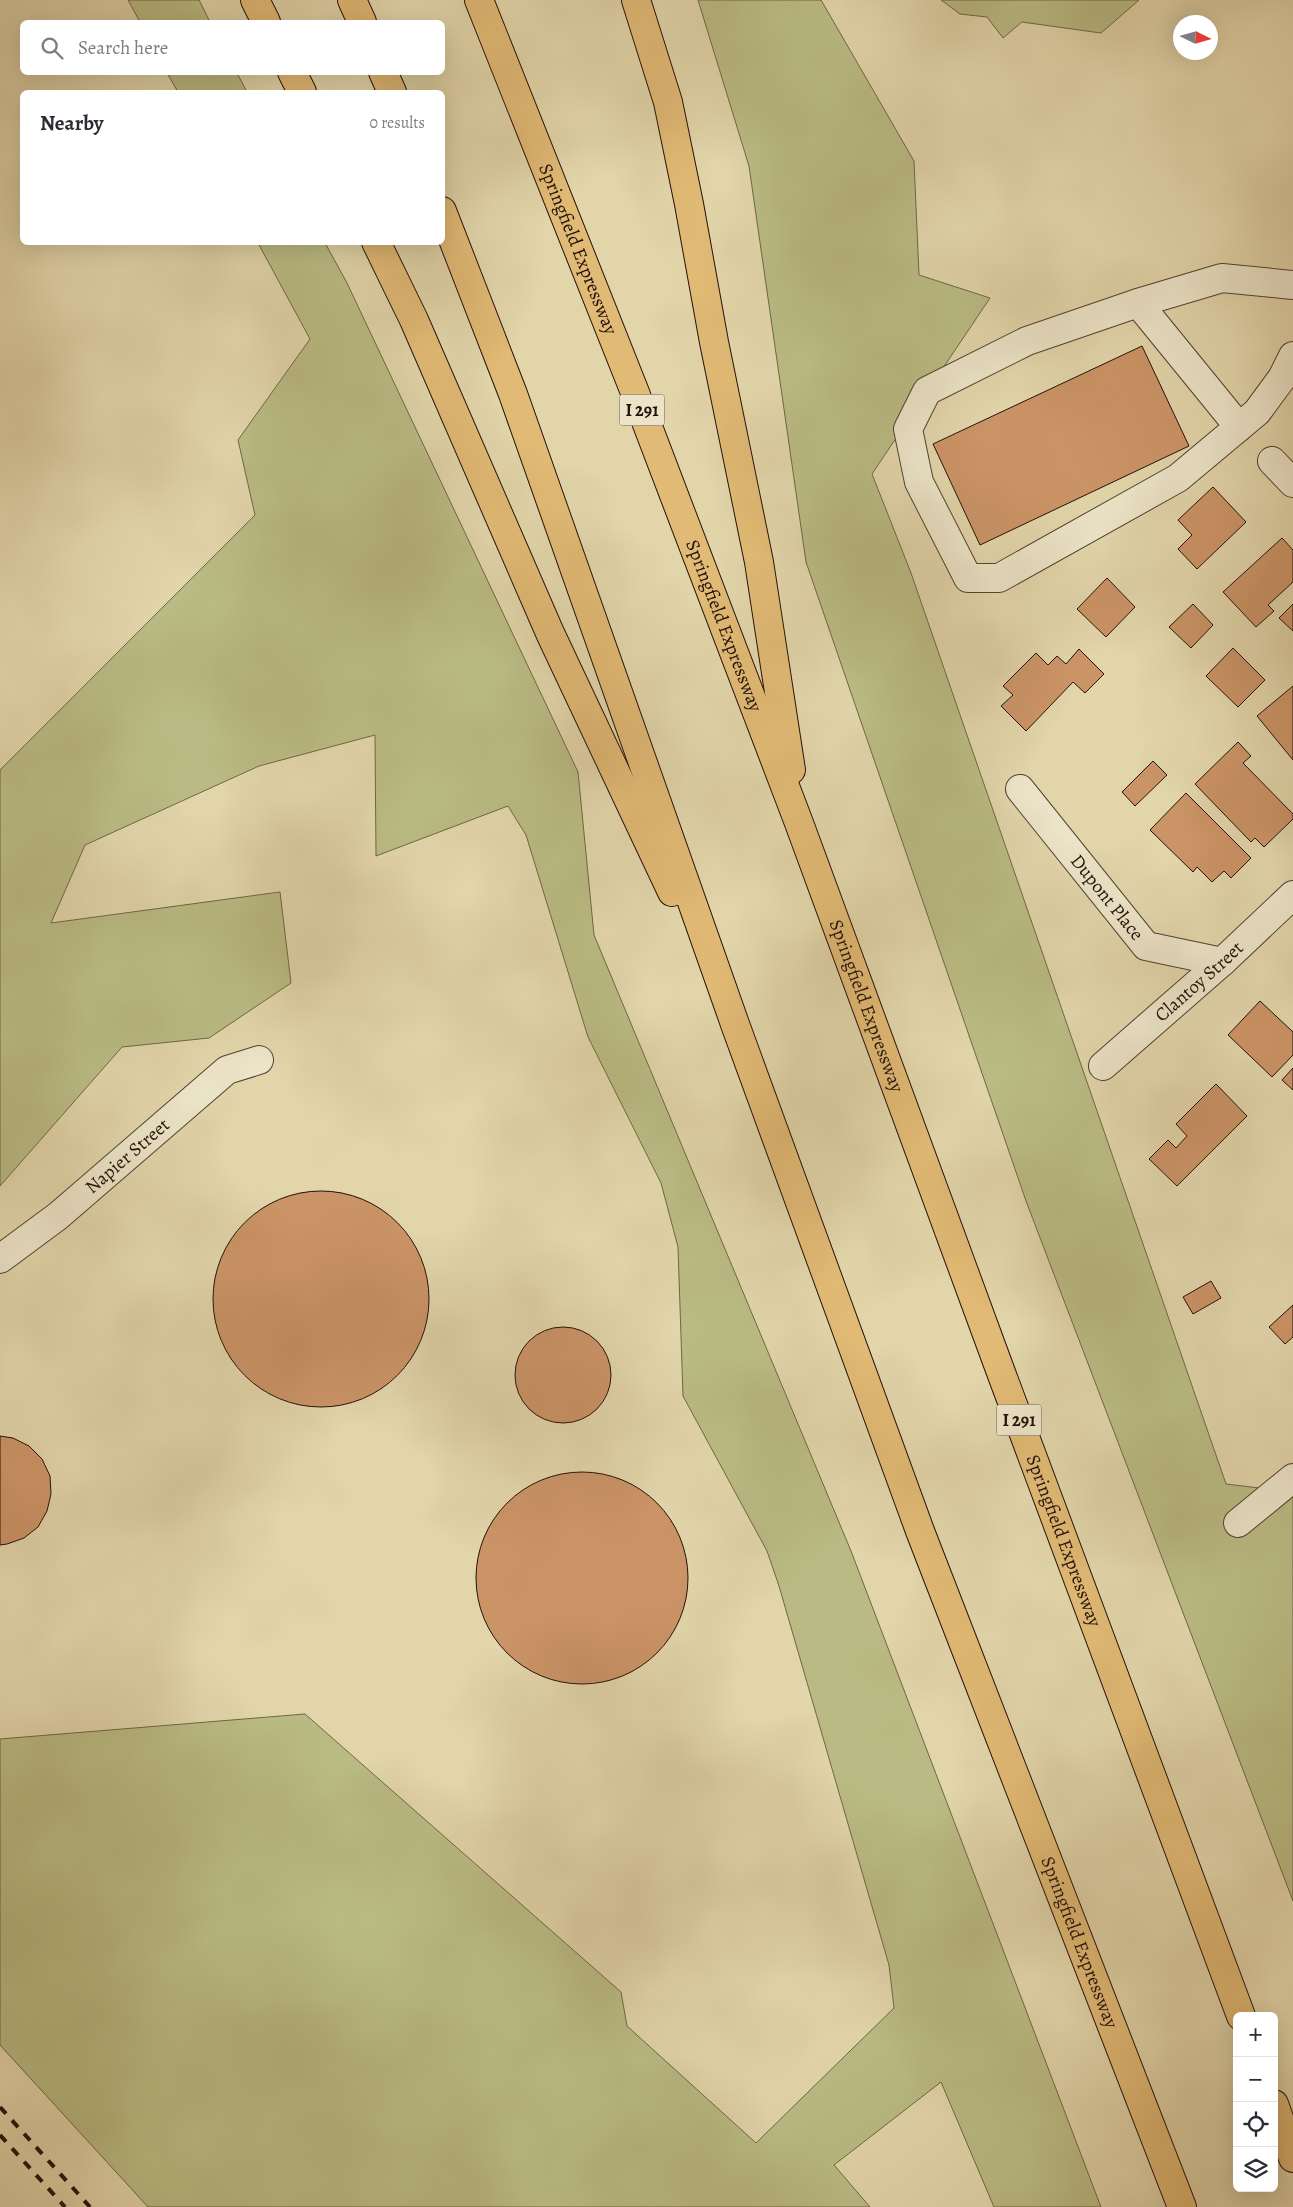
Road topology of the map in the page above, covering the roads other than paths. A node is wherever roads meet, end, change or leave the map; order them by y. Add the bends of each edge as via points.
1 (254, 0) edge
2 (352, 0) edge
3 (479, 0) edge
4 (636, 0) edge
5 (265, 20) edge
6 (361, 20) edge
7 (294, 75) edge
8 (384, 75) edge
9 (301, 90) edge
10 (391, 90) edge
11 (445, 219) edge
12 (377, 245) edge
13 (1293, 285) edge
14 (1138, 303) junction
15 (1293, 356) edge
16 (1240, 427) junction
17 (1272, 461) dead end
18 (1293, 482) edge
19 (1020, 789) dead end
20 (799, 823) junction
21 (1293, 895) edge
22 (1222, 962) junction
23 (736, 1027) junction
24 (258, 1060) dead end
25 (1103, 1066) dead end
26 (0, 1259) edge
27 (1293, 1478) edge
28 (1238, 1523) dead end
29 (1241, 2012) edge
30 (1278, 2115) edge
31 (1293, 2158) edge
32 (1182, 2207) edge

1 - 5 highway
2 - 6 highway
3 - 20 highway, Springfield Expressway / I 291 via 634,390
4 - 20 highway via 668,102 690,204 714,342 759,562
7 - 9 highway
8 - 10 highway
11 - 23 highway, Springfield Expressway via 513,394
12 - 23 highway via 414,320 550,634
13 - 14 street via 1222,278
14 - 16 street
14 - 16 street via 1027,342 927,391 908,429 920,482 968,578 999,578 1178,478
15 - 16 street via 1282,378 1257,412
17 - 18 street
19 - 22 street, Dupont Place via 1146,946
20 - 29 highway, Springfield Expressway / I 291
21 - 22 street, Clantoy Street
22 - 25 street, Clantoy Street
23 - 32 highway, Springfield Expressway via 920,1531
24 - 26 street, Napier Street via 228,1070 58,1216
27 - 28 street
30 - 31 highway

